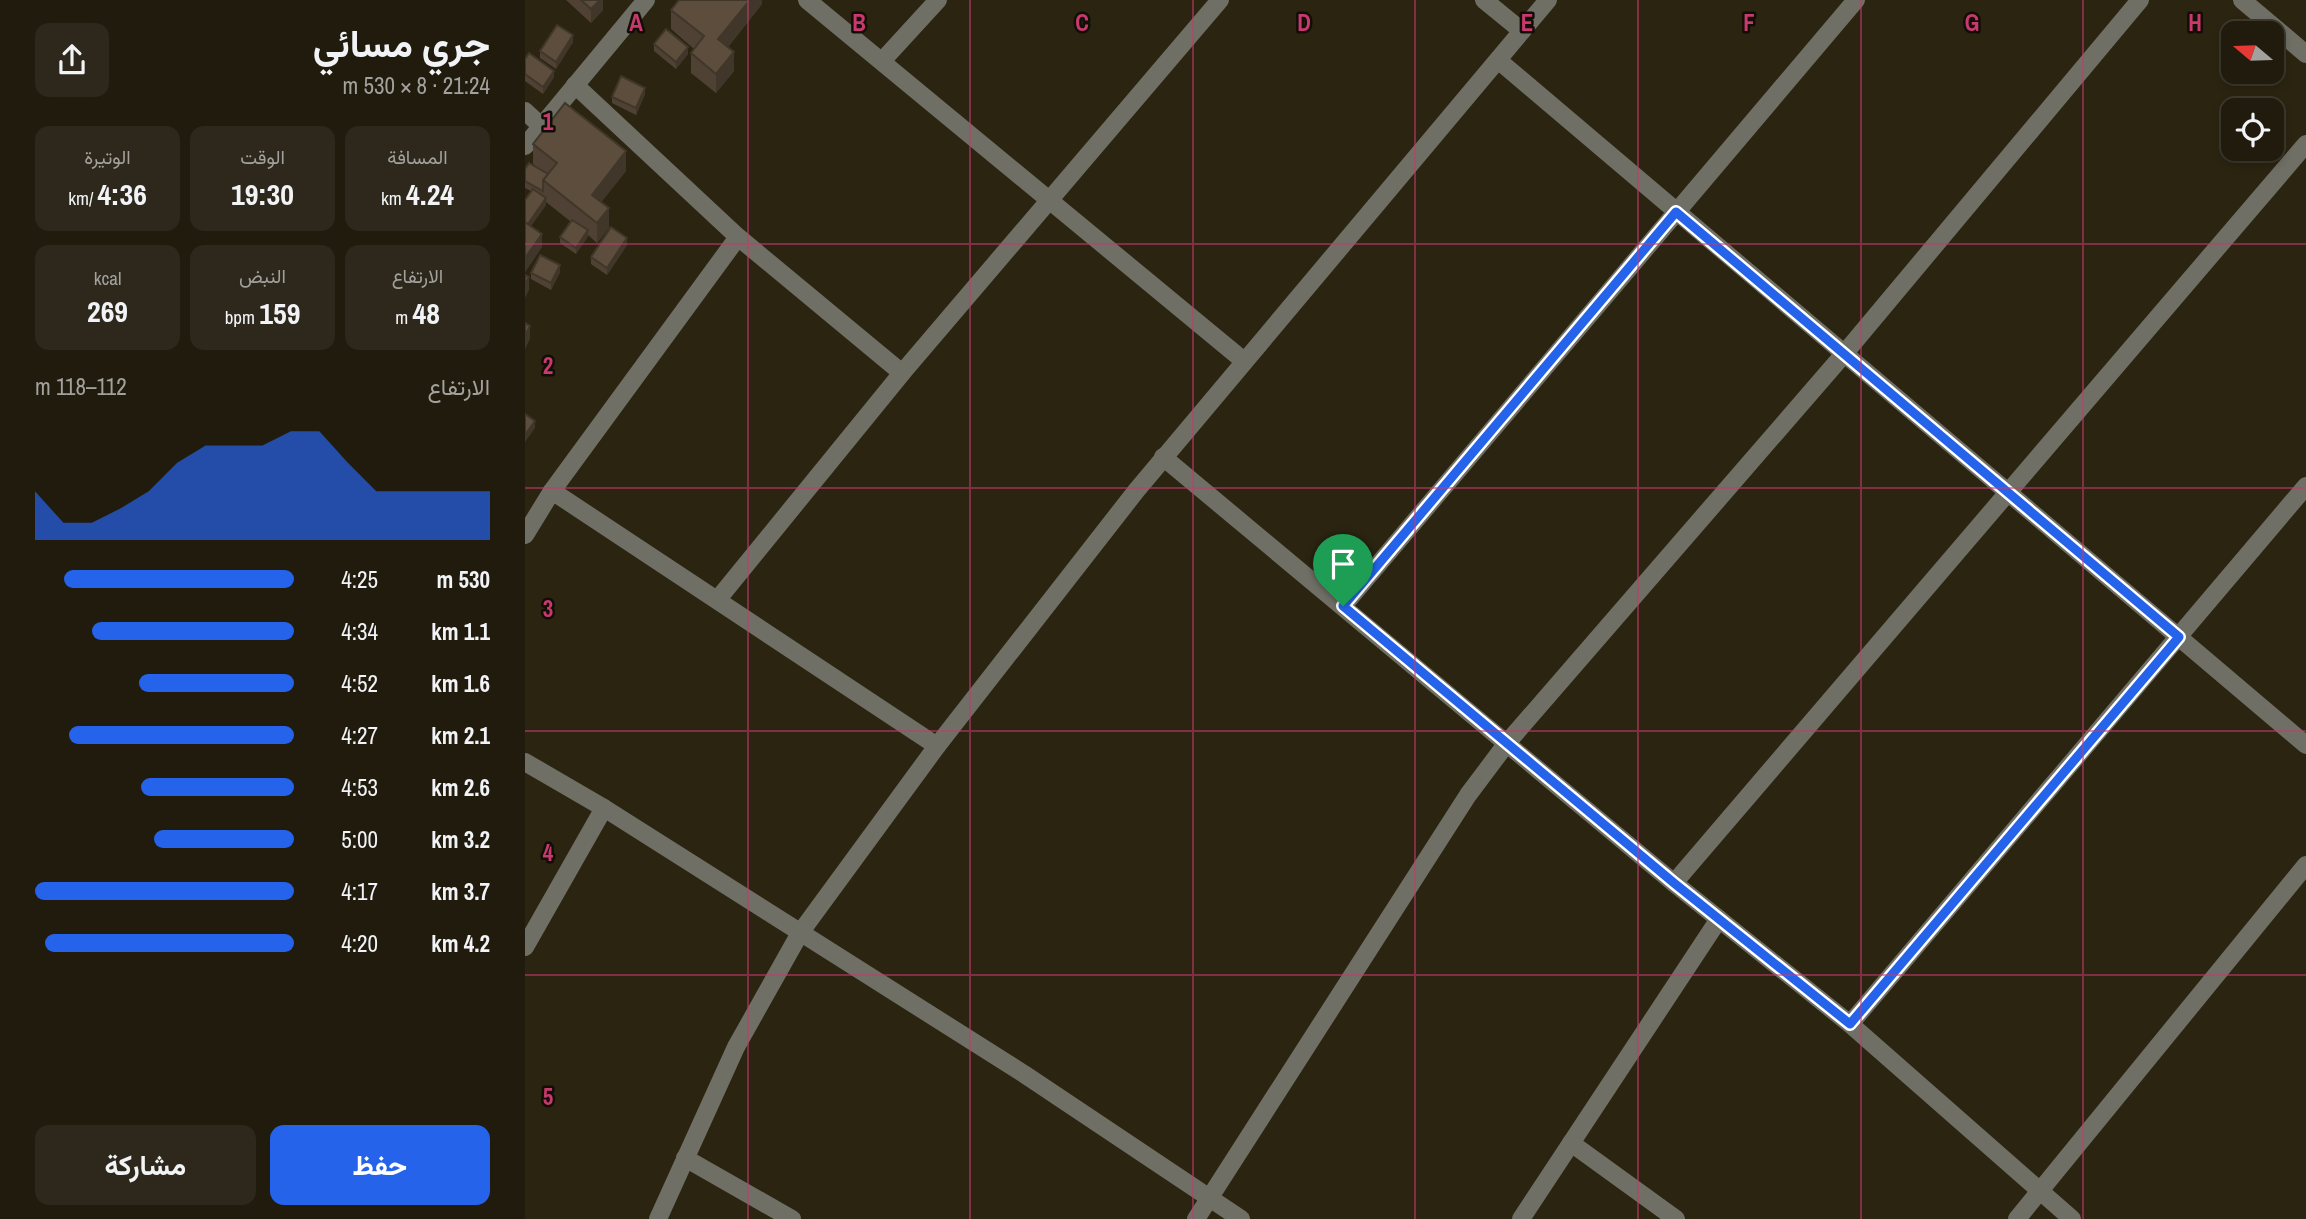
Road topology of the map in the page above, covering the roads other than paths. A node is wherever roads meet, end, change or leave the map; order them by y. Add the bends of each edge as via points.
1 (646, 0) edge
2 (807, 0) edge
3 (938, 0) edge
4 (1220, 0) edge
5 (1484, 0) edge
6 (1548, 0) edge
7 (1856, 0) edge
8 (2140, 0) edge
9 (2242, 0) edge
10 (1523, 30) junction
11 (2306, 54) edge
12 (883, 60) junction
13 (1498, 60) junction
14 (575, 85) junction
15 (525, 111) edge
16 (540, 125) junction
17 (2306, 144) edge
18 (525, 146) edge
19 (1048, 200) junction
20 (1676, 212) junction
21 (738, 237) junction
22 (1844, 354) junction
23 (1244, 361) junction
24 (902, 373) junction
25 (1163, 457) junction
26 (2306, 486) edge
27 (552, 491) junction
28 (2006, 492) junction
29 (525, 536) edge
30 (718, 599) junction
31 (1343, 606) junction
32 (2179, 637) junction
33 (1507, 743) junction
34 (937, 746) junction
35 (2306, 746) edge
36 (525, 762) edge
37 (604, 808) junction
38 (2306, 865) edge
39 (1674, 883) junction
40 (1719, 919) junction
41 (800, 933) junction
42 (525, 947) edge
43 (1850, 1024) junction
44 (1571, 1143) junction
45 (685, 1158) junction
46 (2038, 1190) junction
47 (1208, 1196) junction
48 (658, 1219) edge
49 (792, 1219) edge
50 (1196, 1219) edge
51 (1241, 1219) edge
52 (1521, 1219) edge
53 (1676, 1219) edge
54 (2017, 1219) edge
55 (2072, 1219) edge

1 - 14 street
2 - 12 street
3 - 12 street
4 - 19 street
5 - 10 street
6 - 10 street
7 - 20 street
8 - 22 street
9 - 11 street
10 - 13 street
12 - 19 street
13 - 20 street
13 - 23 street
14 - 16 street
14 - 21 street
15 - 16 street
16 - 18 street
17 - 28 street
19 - 23 street
19 - 24 street
20 - 22 street
20 - 31 street
21 - 24 street
21 - 27 street
22 - 28 street
22 - 33 street
23 - 25 street
24 - 30 street
25 - 31 street
25 - 34 street
26 - 32 street
27 - 29 street
27 - 30 street
28 - 32 street
28 - 39 street
30 - 34 street
31 - 33 street
32 - 35 street
32 - 43 street
33 - 39 street
33 - 47 street via 1468,795
34 - 41 street
36 - 37 street
37 - 41 street
37 - 42 street
38 - 46 street
39 - 40 street
40 - 43 street
40 - 44 street
41 - 45 street via 736,1047
41 - 47 street
43 - 46 street
44 - 52 street
44 - 53 street
45 - 48 street
45 - 49 street
46 - 54 street
46 - 55 street
47 - 50 street
47 - 51 street

